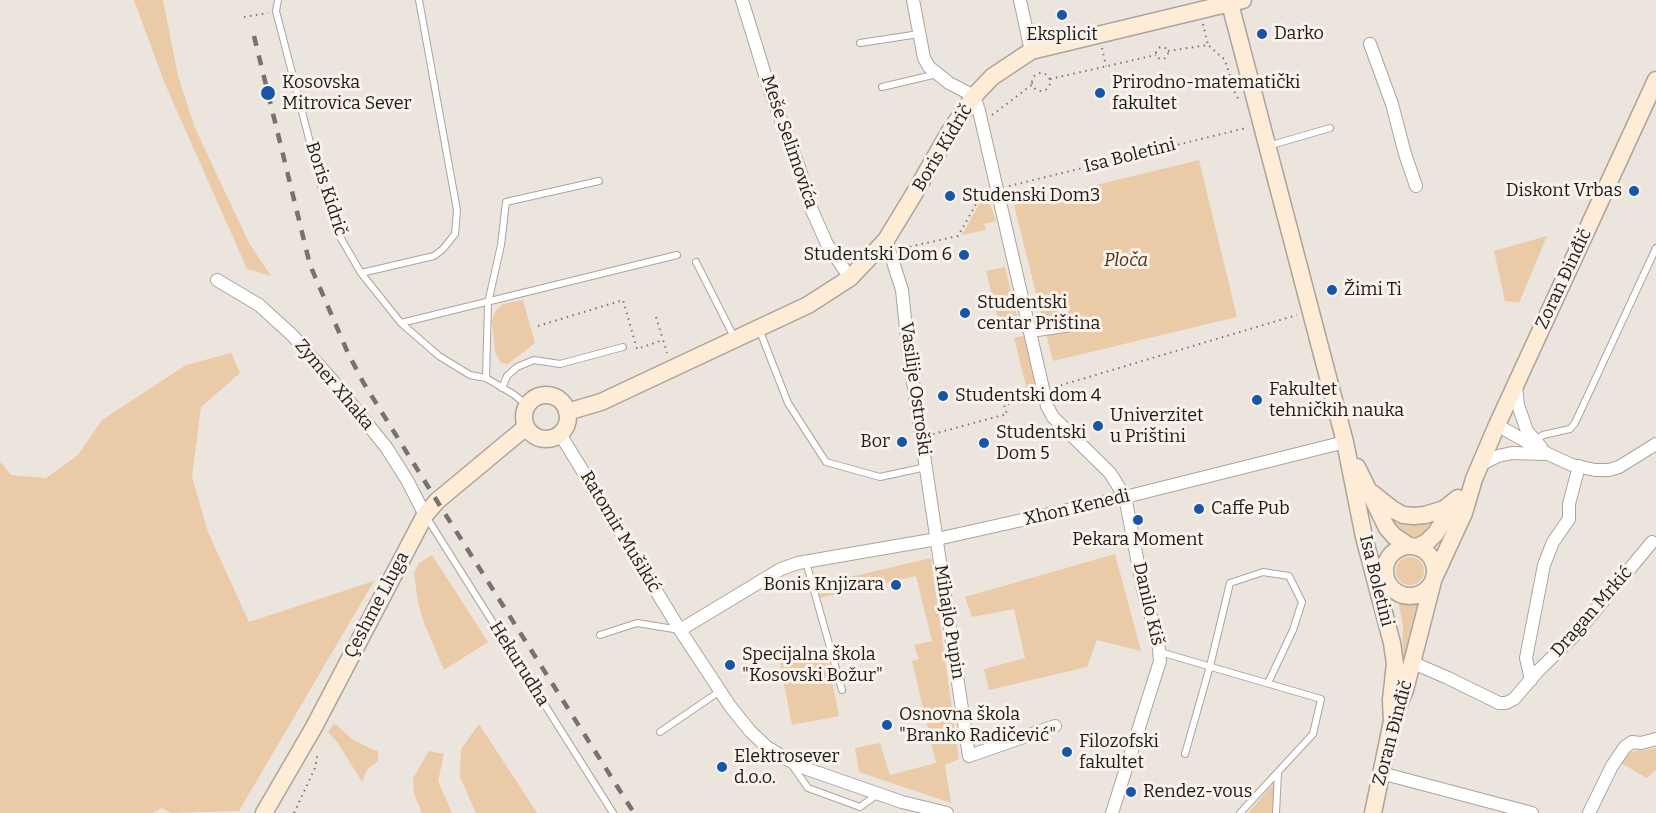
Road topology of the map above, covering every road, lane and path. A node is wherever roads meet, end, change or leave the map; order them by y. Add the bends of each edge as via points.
1 (278, 0) edge
2 (419, 0) edge
3 (742, 0) edge
4 (913, 0) edge
5 (1020, 0) edge
6 (1234, 1) edge
7 (276, 11) junction
8 (1200, 11) junction
9 (244, 17) dead end
10 (920, 34) junction
11 (860, 43) dead end
12 (1370, 44) dead end
13 (1208, 45) junction
14 (1031, 51) junction
15 (1168, 51) junction
16 (1156, 55) junction
17 (937, 74) junction
18 (1050, 79) junction
19 (1656, 80) edge
20 (1033, 84) junction
21 (882, 87) dead end
22 (974, 96) junction
23 (1259, 116) junction
24 (982, 121) junction
25 (1330, 128) dead end
26 (1267, 146) junction
27 (599, 181) dead end
28 (1416, 186) dead end
29 (998, 187) junction
30 (887, 246) junction
31 (1656, 248) edge
32 (677, 255) dead end
33 (696, 262) dead end
34 (361, 273) junction
35 (850, 278) junction
36 (217, 280) dead end
37 (488, 303) junction
38 (1311, 311) junction
39 (656, 317) dead end
40 (401, 323) junction
41 (1012, 325) dead end
42 (538, 326) dead end
43 (1078, 327) dead end
44 (758, 329) junction
45 (998, 329) dead end
46 (1030, 334) junction
47 (735, 340) junction
48 (623, 347) dead end
49 (486, 378) junction
50 (1515, 385) junction
51 (502, 388) junction
52 (1044, 393) junction
53 (527, 405) junction
54 (567, 412) junction
55 (1497, 425) junction
56 (526, 427) junction
57 (560, 434) junction
58 (921, 437) junction
59 (1535, 440) junction
60 (1345, 442) junction
61 (1656, 444) edge
62 (1548, 454) junction
63 (1580, 466) junction
64 (926, 467) junction
65 (1477, 472) junction
66 (1361, 491) junction
67 (1125, 497) junction
68 (1458, 498) junction
69 (425, 515) junction
70 (937, 540) junction
71 (1652, 542) dead end
72 (1413, 546) junction
73 (806, 562) junction
74 (1387, 580) junction
75 (1434, 580) junction
76 (680, 630) junction
77 (600, 635) dead end
78 (1160, 652) junction
79 (1403, 663) junction
80 (1210, 666) junction
81 (1531, 680) junction
82 (1268, 683) junction
83 (842, 690) dead end
84 (720, 691) junction
85 (1392, 722) joint
86 (1055, 726) dead end
87 (314, 727) junction
88 (660, 732) dead end
89 (1656, 739) edge
90 (1185, 754) dead end
91 (788, 760) junction
92 (1278, 772) junction
93 (1381, 773) junction
94 (878, 794) junction
95 (900, 808) edge
96 (264, 813) edge
97 (294, 813) edge
98 (613, 813) edge
99 (947, 813) edge
100 (1112, 813) edge
101 (1240, 813) edge
102 (1276, 813) edge
103 (1373, 813) edge
104 (1532, 813) edge
105 (1589, 813) edge

1 - 7 lane
2 - 34 lane via 457,210 454,234 434,256
3 - 35 street, Meše Selimovića via 810,206 827,244
4 - 10 street
5 - 14 street
6 - 8 main road, Boris Kidrič
6 - 23 main road, Isa Boletini
7 - 9 path
7 - 34 lane, Boris Kidrič via 322,189 339,235
8 - 13 path
8 - 14 main road, Boris Kidrič
10 - 11 lane
10 - 17 street via 924,58
12 - 28 street
13 - 15 path
13 - 23 path via 1224,59 1240,101
14 - 22 main road, Boris Kidrič via 992,77
15 - 16 path via 1161,47
15 - 16 path via 1163,60
16 - 18 path
17 - 21 lane
17 - 22 street
18 - 20 path via 1040,73 1033,78
18 - 20 path via 1044,90
19 - 50 main road, Zoran Đinđič
20 - 24 path
22 - 24 street
22 - 30 main road, Boris Kidrič via 950,131
23 - 26 main road, Isa Boletini
23 - 29 path, Isa Boletini
24 - 29 street
25 - 26 lane
26 - 38 main road, Isa Boletini
27 - 37 lane via 507,202
29 - 30 path via 984,190 958,236
29 - 46 street
30 - 35 main road, Boris Kidrič
30 - 58 street, Vasilije Ostroški via 902,290
31 - 59 lane via 1575,423 1570,429
32 - 37 lane
33 - 47 lane
34 - 40 lane, Boris Kidrič
35 - 44 main road, Boris Kidrič via 808,305
36 - 69 street, Zymer Xhaka via 259,305 332,380 386,447
37 - 40 lane
37 - 49 lane
38 - 52 path
38 - 60 main road, Isa Boletini
39 - 42 path via 664,342 637,348 623,300
40 - 49 lane, Boris Kidrič via 439,356 470,375
41 - 45 path
43 - 46 lane
44 - 47 main road, Boris Kidrič
44 - 64 lane via 788,403 826,462 880,477
46 - 52 street
47 - 54 main road, Boris Kidrič via 601,402
48 - 51 lane via 560,364 534,360 517,367
49 - 51 lane, Boris Kidrič
50 - 55 main road, Zoran Đinđič
50 - 59 street via 1527,431
51 - 53 lane, Boris Kidrič
52 - 58 path via 1004,405 1007,414
52 - 67 street via 1053,417 1100,462
53 - 54 main road via 539,396 551,395 561,401
53 - 56 main road
54 - 57 main road via 567,424
55 - 62 street
55 - 65 main road, Zoran Đinđič
56 - 57 main road via 544,439
56 - 69 main road, Çeshme Lluga
57 - 76 street, Ratomir Mušikić
58 - 64 street, Vasilije Ostroški
59 - 62 street
60 - 66 main road, Isa Boletini
60 - 67 street, Xhon Kenedi
61 - 63 street via 1609,470
62 - 63 street
62 - 65 street via 1498,456
63 - 81 street, Dragan Mrkić via 1569,504 1569,519 1553,542 1544,565 1526,658
64 - 70 street, Vasilije Ostroški
65 - 68 main road, Zoran Đinđič
65 - 75 main road, Zoran Đinđič via 1464,513
66 - 68 main road via 1403,515 1414,516 1444,509
66 - 72 main road, Isa Boletini via 1394,536
66 - 74 main road
66 - 79 main road, Isa Boletini via 1364,537 1387,623
67 - 70 street, Xhon Kenedi
67 - 78 street, Danilo Kiš
68 - 72 main road, Zoran Đinđič via 1436,533 1427,542
69 - 87 main road, Çeshme Lluga
69 - 98 lane, Hekurudha
70 - 73 street, Xhon Kenedi
70 - 86 street, Mihajlo Pupin via 969,756
71 - 81 street, Dragan Mrkić via 1575,635
72 - 74 main road, Zoran Đinđič via 1394,552 1389,558
72 - 75 main road via 1424,550 1433,561
73 - 76 street, Xhon Kenedi via 781,569
73 - 83 lane
74 - 75 main road via 1395,592 1411,597 1419,595
74 - 79 main road
75 - 79 main road, Zoran Đinđič
76 - 77 lane via 637,623
76 - 84 street, Ratomir Mušikić
78 - 80 lane
78 - 100 street, Danilo Kiš
79 - 81 street, Dragan Mrkić via 1448,678 1499,703 1514,699
79 - 85 main road, Isa Boletini via 1391,700
80 - 82 lane
80 - 82 lane via 1230,583 1263,572 1289,576 1302,602
80 - 90 lane
82 - 92 lane via 1322,699 1313,734
84 - 88 lane
84 - 91 street, Ratomir Mušikić via 750,731
85 - 93 main road, Zoran Đinđič
87 - 96 main road, Çeshme Lluga
87 - 97 path via 319,747 315,768
89 - 105 street via 1632,742 1625,747
91 - 94 street, Ratomir Mušikić
91 - 94 lane, Ratomir Mušikić via 808,788 828,796 860,807
92 - 101 lane
92 - 102 lane
93 - 103 main road, Zoran Đinđič
93 - 104 street
94 - 95 street, Ratomir Mušikić
95 - 99 street, Ratomir Mušikić

